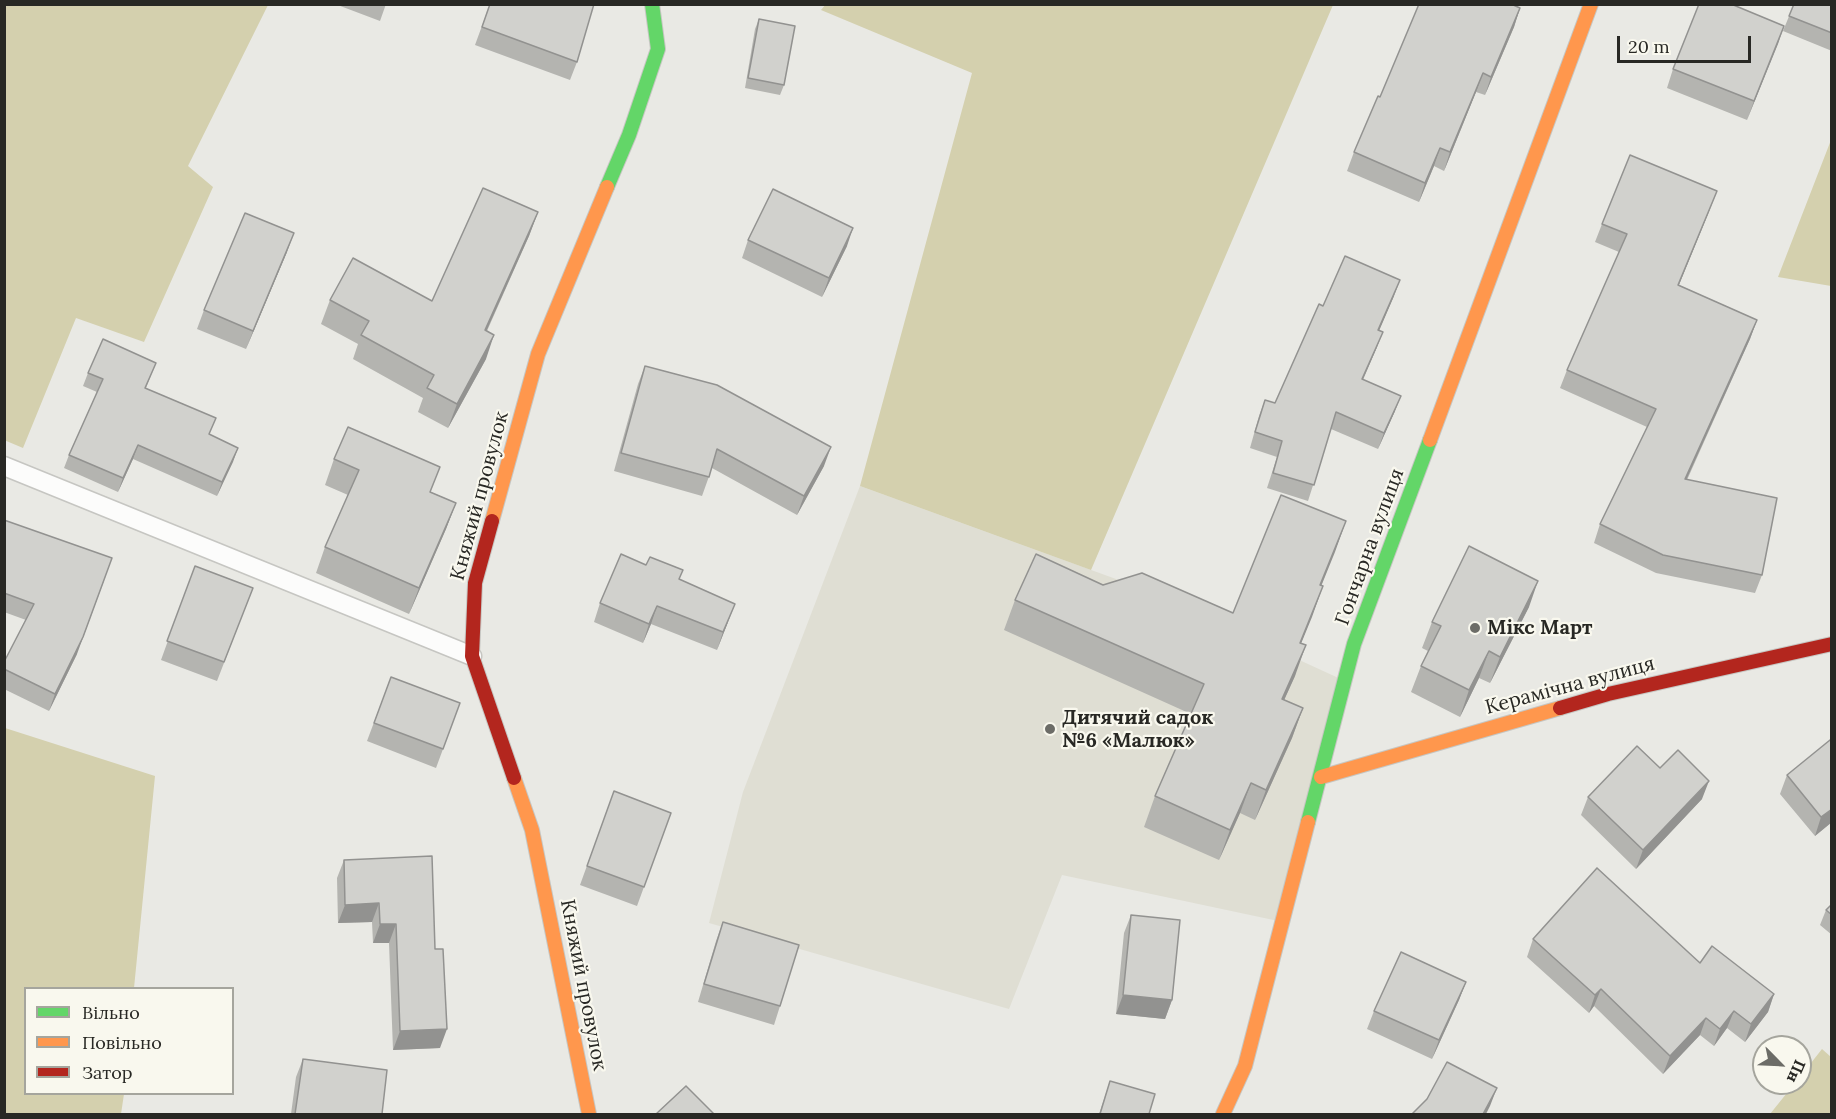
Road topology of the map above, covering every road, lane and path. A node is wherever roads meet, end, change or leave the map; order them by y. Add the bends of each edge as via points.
1 (652, 4) edge
2 (1591, 4) edge
3 (4, 466) edge
4 (1832, 644) edge
5 (472, 656) junction
6 (1321, 777) junction
7 (589, 1114) edge
8 (1223, 1114) edge

1 - 5 street, Княжий провулок via 658,49 629,135 538,354 475,583
2 - 6 street, Гончарна вулиця via 1354,644
3 - 5 lane
4 - 6 street, Керамічна вулиця via 1608,694
5 - 7 street, Княжий провулок via 532,830
6 - 8 street, Гончарна вулиця via 1245,1066

